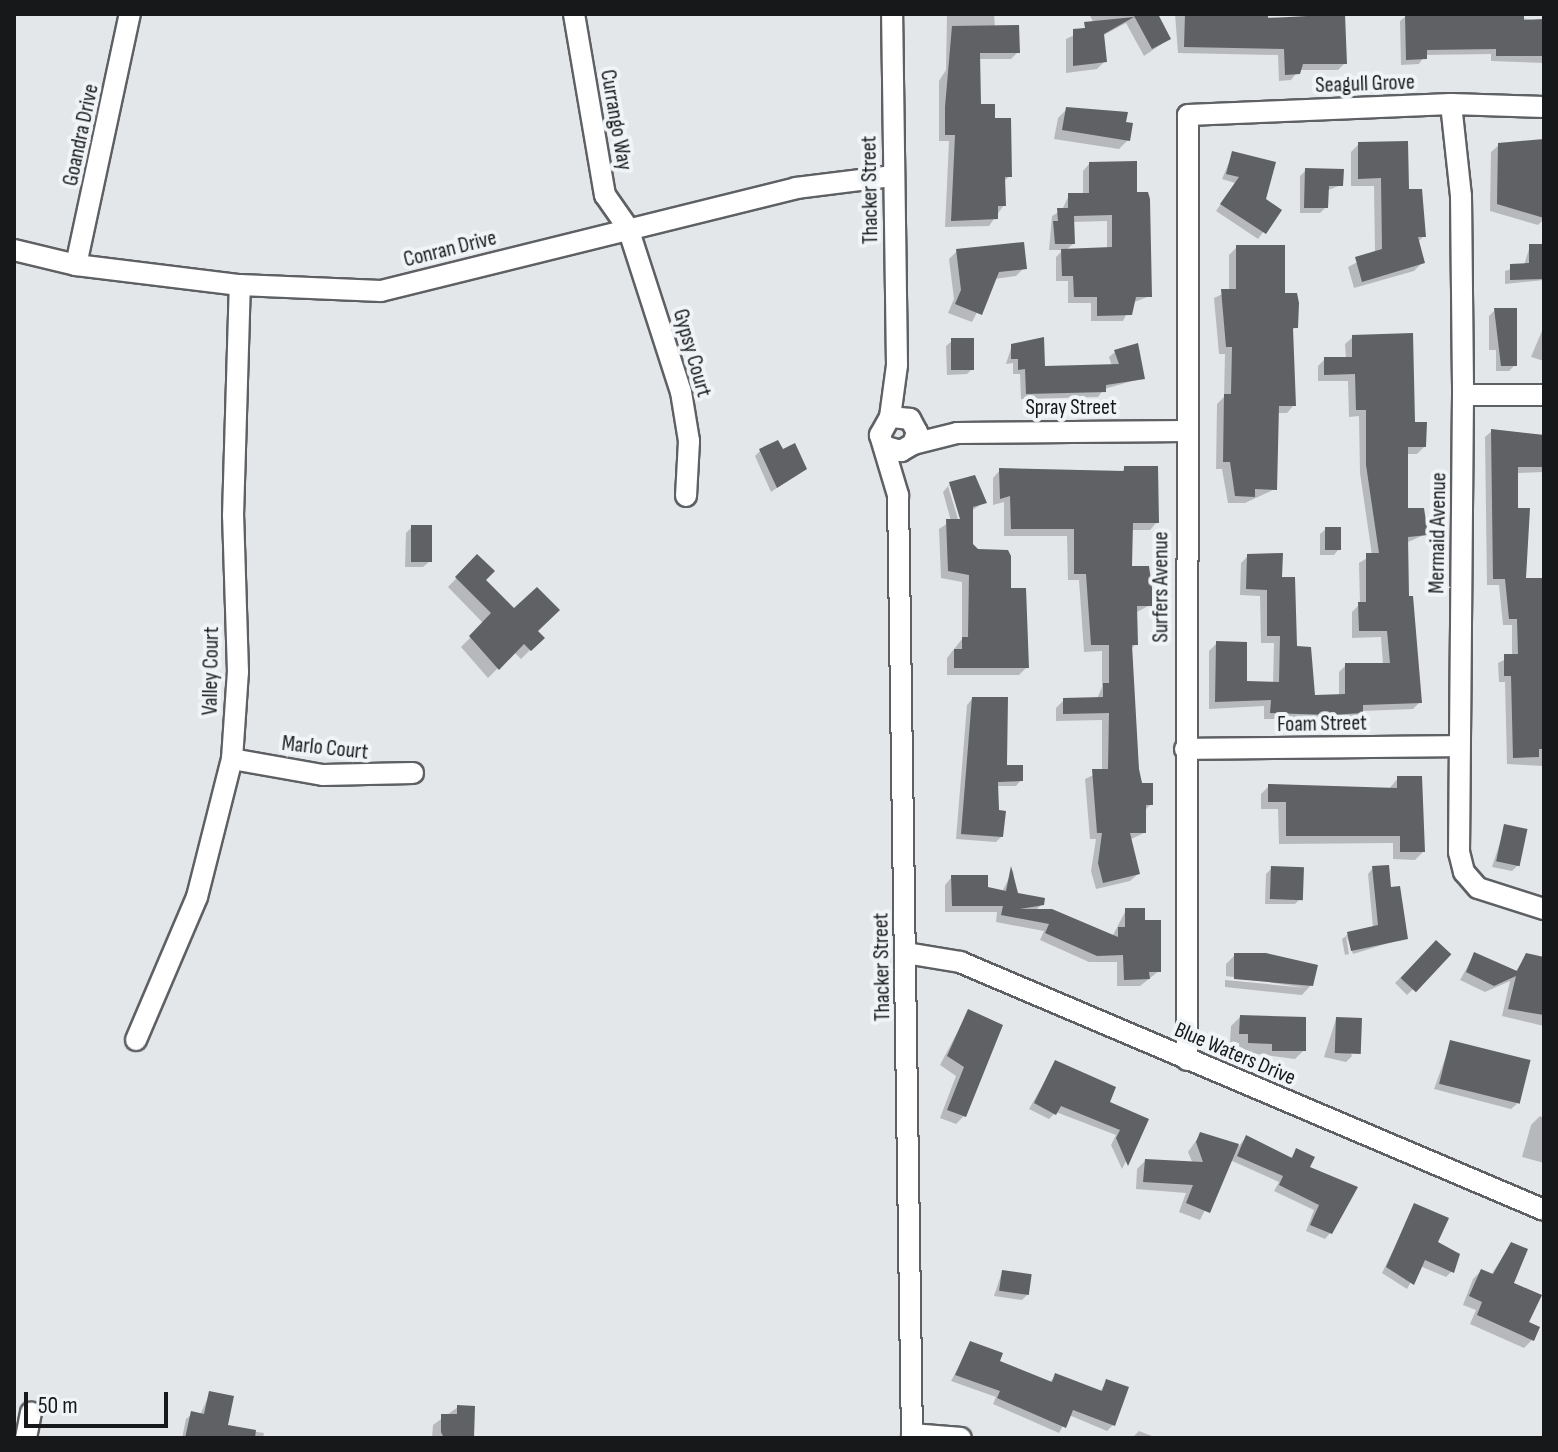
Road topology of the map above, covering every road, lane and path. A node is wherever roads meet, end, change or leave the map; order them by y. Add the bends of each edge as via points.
1 (130, 14) edge
2 (574, 14) edge
3 (892, 14) edge
4 (1451, 104) junction
5 (1544, 107) edge
6 (1188, 115) joint
7 (893, 176) junction
8 (628, 228) junction
9 (14, 250) edge
10 (76, 265) junction
11 (240, 285) junction
12 (1463, 395) junction
13 (1544, 395) edge
14 (904, 419) junction
15 (1186, 431) junction
16 (957, 433) junction
17 (912, 446) junction
18 (886, 447) junction
19 (898, 495) junction
20 (686, 496) dead end
21 (1459, 746) junction
22 (1185, 749) junction
23 (232, 759) junction
24 (413, 773) dead end
25 (1544, 909) edge
26 (906, 953) junction
27 (136, 1040) dead end
28 (1187, 1060) junction
29 (1544, 1210) edge
30 (31, 1412) dead end
31 (912, 1436) edge
32 (26, 1438) edge
33 (961, 1438) edge

1 - 10 street, Goandra Drive
2 - 8 street, Currango Way via 605,195
3 - 7 street, Thacker Street
4 - 5 street, Seagull Grove
4 - 6 street, Seagull Grove
4 - 12 street, Mermaid Avenue via 1461,196
6 - 15 street, Surfers Avenue
7 - 8 street, Conran Drive via 796,188
7 - 14 street, Thacker Street via 897,365
8 - 11 street, Conran Drive via 381,291
8 - 20 street, Gypsy Court via 681,392 689,441
9 - 10 street, Conran Drive
10 - 11 street, Conran Drive
11 - 23 street, Valley Court via 233,516 238,672
12 - 13 street
12 - 21 street, Mermaid Avenue
14 - 16 street, Spray Street
14 - 17 street, Thacker Street
14 - 18 street via 881,428
15 - 16 street, Spray Street
15 - 22 street, Surfers Avenue
16 - 17 street, Spray Street
17 - 18 street, Spray Street via 896,451
17 - 19 street, Thacker Street
18 - 19 street, Thacker Street
19 - 26 street, Thacker Street
21 - 22 street, Foam Street
21 - 25 street, Mermaid Avenue via 1458,833 1464,872 1478,888
22 - 28 street, Surfers Avenue
23 - 24 street, Marlo Court via 323,775
23 - 27 street, Valley Court via 197,897
26 - 28 street, Blue Waters Drive via 946,957
26 - 31 street, Thacker Street
28 - 29 street, Blue Waters Drive
30 - 32 street
31 - 33 street

